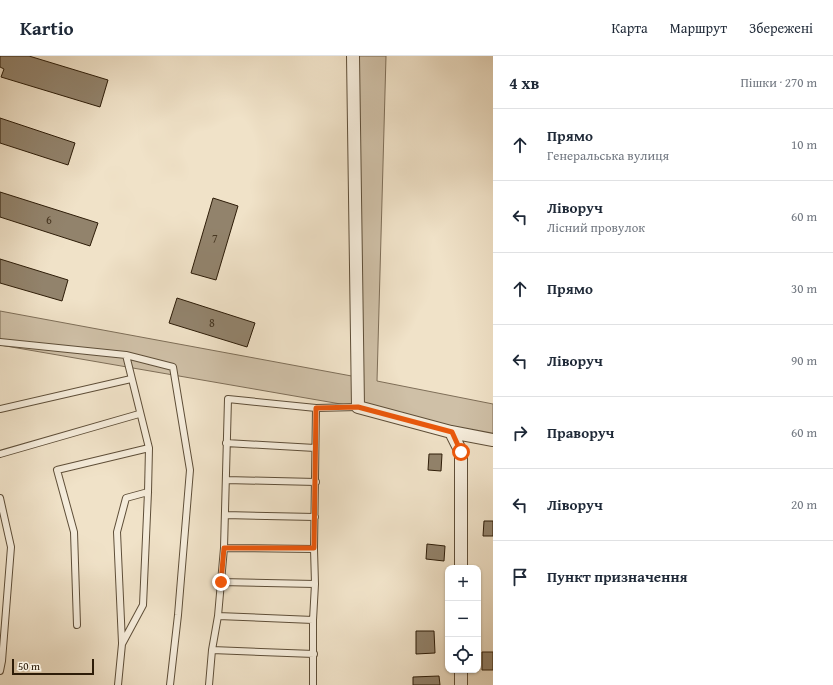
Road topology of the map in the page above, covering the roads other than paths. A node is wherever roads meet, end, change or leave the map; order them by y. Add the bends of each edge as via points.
1 (353, 56) edge
2 (0, 342) edge
3 (126, 355) junction
4 (131, 379) junction
5 (358, 407) junction
6 (316, 408) junction
7 (0, 409) edge
8 (139, 414) junction
9 (452, 432) junction
10 (493, 440) edge
11 (226, 443) junction
12 (149, 448) junction
13 (315, 448) junction
14 (0, 454) edge
15 (226, 480) junction
16 (316, 482) junction
17 (148, 492) junction
18 (0, 498) edge
19 (225, 515) junction
20 (315, 517) junction
21 (224, 548) junction
22 (314, 548) junction
23 (461, 565) edge
24 (221, 582) junction
25 (315, 584) junction
26 (218, 616) junction
27 (314, 620) junction
28 (77, 625) dead end
29 (122, 644) junction
30 (212, 650) junction
31 (314, 654) junction
32 (0, 671) edge
33 (461, 673) edge
34 (118, 685) edge
35 (170, 685) edge
36 (209, 685) edge
37 (216, 685) edge
38 (313, 685) edge
39 (461, 685) edge

1 - 5 street
2 - 3 lane
3 - 4 lane
3 - 35 lane via 173,367 190,470
4 - 7 lane
4 - 8 lane
5 - 6 lane
5 - 9 street
6 - 11 lane via 228,399
6 - 13 lane
8 - 12 lane
8 - 14 lane
9 - 10 street
9 - 23 street via 461,452
11 - 13 lane
11 - 15 lane
12 - 17 lane
12 - 28 lane via 57,470 74,532
13 - 16 lane
15 - 16 lane
15 - 19 lane
16 - 20 lane
17 - 29 lane via 144,605
17 - 29 lane via 126,498 117,532
18 - 32 lane via 11,547
19 - 20 lane
19 - 21 lane
20 - 22 lane
21 - 22 lane
21 - 24 lane
22 - 25 lane
24 - 25 lane
24 - 26 lane
25 - 27 lane
26 - 27 lane
26 - 30 lane
27 - 31 lane
29 - 34 lane
30 - 31 lane
30 - 36 lane
31 - 38 lane
33 - 39 street
36 - 37 lane

